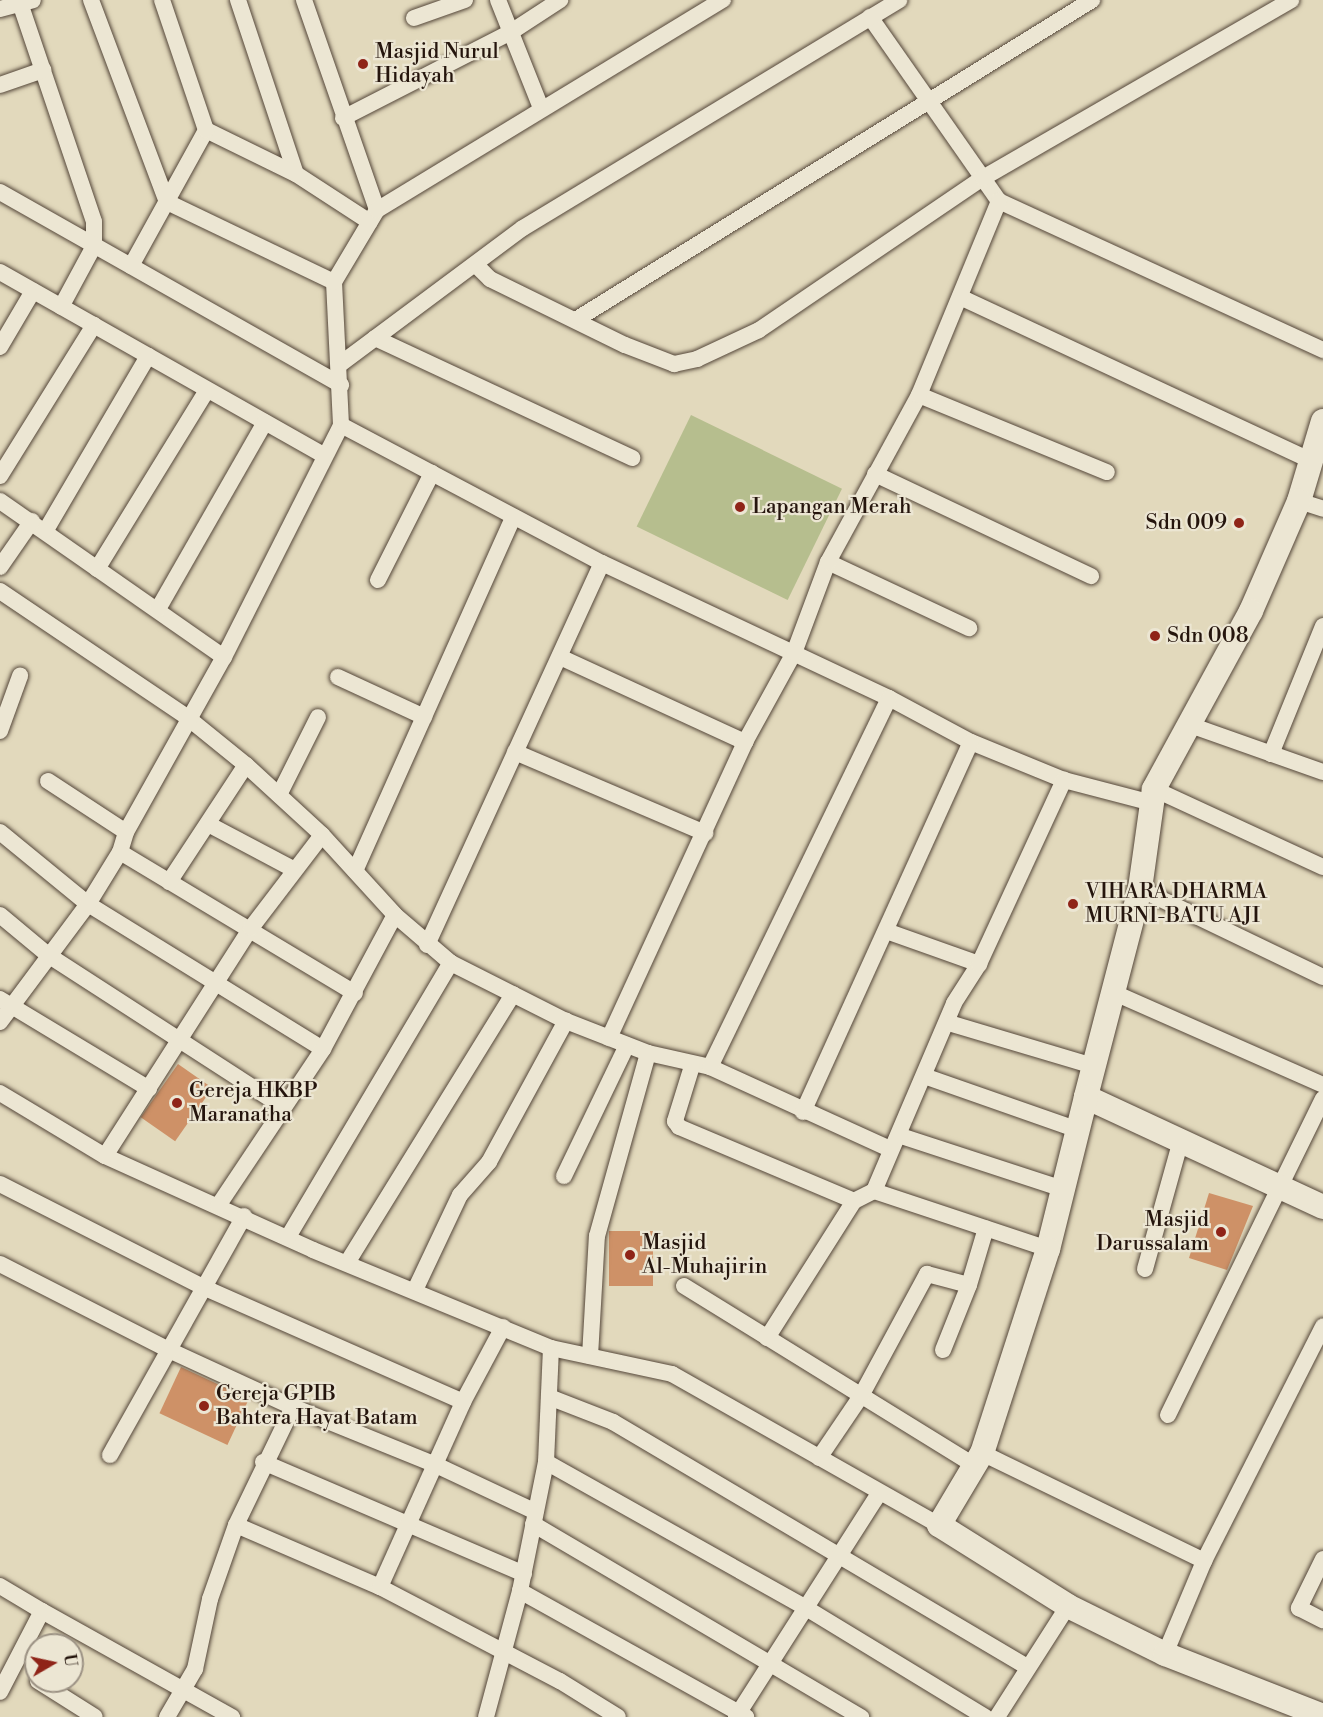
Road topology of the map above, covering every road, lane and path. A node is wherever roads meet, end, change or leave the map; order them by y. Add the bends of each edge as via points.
1 (91, 0) edge
2 (162, 0) edge
3 (237, 0) edge
4 (304, 0) edge
5 (465, 0) edge
6 (498, 0) edge
7 (560, 0) edge
8 (723, 0) edge
9 (899, 0) edge
10 (1092, 0) edge
11 (1291, 0) edge
12 (24, 1) edge
13 (698, 6) edge
14 (0, 9) edge
15 (870, 17) junction
16 (414, 18) dead end
17 (511, 32) junction
18 (43, 70) junction
19 (0, 85) edge
20 (928, 99) junction
21 (542, 108) junction
22 (343, 118) junction
23 (206, 130) junction
24 (296, 174) junction
25 (983, 178) junction
26 (0, 192) edge
27 (999, 201) junction
28 (167, 202) junction
29 (373, 216) junction
30 (94, 246) junction
31 (476, 265) junction
32 (131, 266) junction
33 (0, 272) edge
34 (334, 282) junction
35 (33, 291) junction
36 (960, 297) junction
37 (61, 307) junction
38 (577, 319) junction
39 (94, 326) junction
40 (375, 338) junction
41 (0, 347) edge
42 (1323, 350) edge
43 (148, 356) junction
44 (339, 365) junction
45 (341, 385) junction
46 (207, 390) junction
47 (919, 395) junction
48 (1323, 421) edge
49 (265, 422) junction
50 (341, 425) junction
51 (323, 455) junction
52 (632, 458) dead end
53 (1311, 461) junction
54 (1107, 472) dead end
55 (432, 473) junction
56 (875, 474) junction
57 (0, 476) edge
58 (0, 501) edge
59 (1299, 501) junction
60 (1323, 509) edge
61 (513, 517) junction
62 (32, 521) junction
63 (46, 530) junction
64 (828, 562) junction
65 (602, 563) junction
66 (0, 567) edge
67 (97, 569) junction
68 (1091, 576) dead end
69 (378, 580) dead end
70 (0, 591) edge
71 (158, 609) junction
72 (1323, 626) edge
73 (969, 628) dead end
74 (794, 653) junction
75 (224, 657) junction
76 (560, 657) junction
77 (20, 676) dead end
78 (338, 677) dead end
79 (889, 698) junction
80 (318, 717) dead end
81 (424, 717) junction
82 (188, 718) junction
83 (1190, 725) junction
84 (0, 731) edge
85 (745, 742) junction
86 (971, 742) junction
87 (515, 752) junction
88 (1271, 754) junction
89 (246, 765) junction
90 (1323, 772) edge
91 (1064, 780) junction
92 (48, 781) dead end
93 (279, 795) junction
94 (1153, 796) junction
95 (207, 824) junction
96 (0, 832) edge
97 (126, 832) junction
98 (705, 833) junction
99 (322, 835) junction
100 (120, 852) junction
101 (1323, 867) edge
102 (295, 870) junction
103 (355, 871) junction
104 (169, 882) junction
105 (1140, 889) junction
106 (88, 904) junction
107 (0, 915) edge
108 (395, 915) junction
109 (251, 928) junction
110 (886, 931) junction
111 (427, 945) junction
112 (48, 955) junction
113 (451, 963) junction
114 (979, 964) junction
115 (1323, 977) edge
116 (214, 983) junction
117 (1110, 991) junction
118 (355, 993) junction
119 (513, 994) junction
120 (5, 1003) edge
121 (566, 1021) junction
122 (0, 1022) edge
123 (949, 1023) junction
124 (178, 1038) junction
125 (609, 1038) junction
126 (627, 1045) junction
127 (323, 1049) junction
128 (648, 1053) junction
129 (692, 1066) junction
130 (1093, 1066) junction
131 (710, 1067) junction
132 (924, 1076) junction
133 (1323, 1085) edge
134 (149, 1089) junction
135 (1086, 1097) junction
136 (1323, 1099) edge
137 (2, 1100) edge
138 (283, 1107) junction
139 (802, 1113) junction
140 (1078, 1130) junction
141 (1181, 1140) junction
142 (896, 1142) junction
143 (105, 1156) junction
144 (564, 1176) dead end
145 (0, 1184) edge
146 (1279, 1184) junction
147 (1063, 1189) junction
148 (874, 1191) junction
149 (854, 1201) junction
150 (218, 1206) junction
151 (1323, 1207) edge
152 (244, 1216) junction
153 (986, 1228) junction
154 (288, 1237) junction
155 (1048, 1249) junction
156 (347, 1263) junction
157 (0, 1264) edge
158 (1145, 1269) dead end
159 (969, 1285) junction
160 (684, 1286) dead end
161 (205, 1288) junction
162 (415, 1290) junction
163 (1323, 1326) edge
164 (503, 1328) junction
165 (767, 1338) junction
166 (551, 1348) junction
167 (943, 1350) dead end
168 (171, 1352) junction
169 (590, 1356) junction
170 (861, 1396) junction
171 (549, 1397) junction
172 (463, 1402) junction
173 (293, 1407) junction
174 (1168, 1415) dead end
175 (111, 1455) dead end
176 (819, 1458) junction
177 (979, 1459) junction
178 (263, 1462) junction
179 (546, 1462) junction
180 (436, 1465) junction
181 (879, 1493) junction
182 (534, 1518) junction
183 (409, 1523) junction
184 (236, 1525) junction
185 (939, 1525) junction
186 (839, 1556) junction
187 (1323, 1559) edge
188 (1204, 1561) junction
189 (524, 1574) junction
190 (0, 1586) edge
191 (380, 1587) junction
192 (520, 1591) junction
193 (1068, 1606) junction
194 (806, 1608) junction
195 (42, 1611) junction
196 (1323, 1620) edge
197 (502, 1651) junction
198 (1165, 1654) junction
199 (771, 1662) junction
200 (15, 1666) junction
201 (1027, 1667) junction
202 (24, 1672) edge
203 (187, 1690) junction
204 (0, 1692) edge
205 (57, 1693) edge
206 (740, 1716) edge
207 (1323, 1716) edge
208 (95, 1717) edge
209 (167, 1717) edge
210 (232, 1717) edge
211 (486, 1717) edge
212 (618, 1717) edge
213 (861, 1717) edge
214 (985, 1717) edge
215 (997, 1717) edge

1 - 28 street
2 - 23 street
3 - 24 street
4 - 22 street
5 - 16 street
6 - 17 street
7 - 17 street
8 - 13 street
9 - 15 street
10 - 20 street
11 - 25 street
12 - 14 street
12 - 18 street
13 - 21 street
15 - 20 street
15 - 31 street via 523,228
17 - 21 street
17 - 22 street
18 - 19 street
18 - 30 street via 94,222
20 - 25 street
20 - 38 street
21 - 29 street
22 - 29 street
23 - 24 street
23 - 28 street
24 - 29 street
25 - 27 street
25 - 38 street via 759,330 697,359 674,364
26 - 30 street
27 - 36 street
27 - 42 street
28 - 32 street
28 - 34 street
29 - 34 street
30 - 32 street
30 - 37 street
31 - 38 street via 490,279
31 - 40 street
32 - 45 street
33 - 35 street
34 - 44 street
35 - 37 street
35 - 41 street
36 - 47 street
36 - 53 street
37 - 39 street
39 - 43 street
39 - 57 street
40 - 44 street
40 - 52 street
43 - 46 street
43 - 63 street
44 - 45 street
45 - 50 street
46 - 49 street
46 - 67 street
47 - 54 street
47 - 56 street
48 - 53 street
49 - 51 street
49 - 71 street
50 - 51 street
50 - 55 street
51 - 75 street
53 - 59 street
55 - 61 street
55 - 69 street
56 - 64 street
56 - 68 street
58 - 62 street
59 - 60 street
59 - 83 street via 1251,611
61 - 65 street
61 - 81 street
62 - 63 street
62 - 66 street
63 - 67 street
64 - 73 street
64 - 74 street
65 - 74 street
65 - 76 street
67 - 71 street
70 - 82 street
71 - 75 street
72 - 88 street
74 - 79 street
74 - 85 street
75 - 82 street
76 - 85 street
76 - 87 street
77 - 84 street
78 - 81 street
79 - 86 street
79 - 131 street
80 - 93 street
81 - 103 street
82 - 89 street
82 - 97 street
83 - 88 street
83 - 94 street
85 - 98 street
86 - 91 street
86 - 110 street
87 - 98 street
87 - 111 street
88 - 90 street
89 - 93 street
89 - 95 street
91 - 94 street
91 - 114 street
92 - 97 street
93 - 99 street
94 - 101 street
94 - 105 street
95 - 102 street
95 - 104 street
96 - 106 street
97 - 100 street
98 - 125 street
99 - 102 street
99 - 103 street
100 - 104 street
100 - 106 street
102 - 109 street
103 - 108 street
104 - 109 street
105 - 115 street
105 - 117 street
106 - 112 street
106 - 116 street
107 - 112 street
108 - 111 street
108 - 118 street
109 - 116 street
109 - 118 street
110 - 114 street
110 - 139 street
111 - 113 street
112 - 120 street
112 - 124 street
113 - 119 street
113 - 154 street
114 - 123 street via 954,1003
116 - 124 street
116 - 127 street
117 - 130 street
117 - 133 street
118 - 127 street
119 - 121 street
119 - 156 street
120 - 122 street
120 - 134 street
121 - 125 street
121 - 162 street via 489,1162 460,1195
123 - 130 street
123 - 132 street
124 - 134 street
124 - 138 street
125 - 126 street
126 - 128 street
126 - 144 street
127 - 138 street
128 - 129 street
128 - 169 street via 597,1236
129 - 131 street
129 - 149 street via 675,1121 679,1127
130 - 135 street
131 - 139 street
132 - 140 street
132 - 142 street
134 - 143 street
135 - 140 street
135 - 141 street
136 - 146 street
137 - 143 street
138 - 150 street
139 - 142 street
140 - 147 street
141 - 146 street
141 - 158 street
142 - 147 street
142 - 148 street
143 - 150 street
145 - 161 street
146 - 151 street
146 - 174 street
147 - 155 street
148 - 149 street
148 - 153 street
149 - 165 street
150 - 152 street
152 - 154 street
152 - 161 street
153 - 155 street
153 - 159 street
154 - 156 street
155 - 177 street
156 - 162 street
157 - 168 street
159 - 167 street
159 - 170 street via 927,1274
160 - 165 street
161 - 168 street
161 - 172 street
162 - 164 street
163 - 188 street
164 - 166 street
164 - 172 street
165 - 170 street
166 - 169 street
166 - 171 street
168 - 173 street
168 - 175 street
169 - 176 street via 672,1374
170 - 176 street
170 - 177 street
171 - 179 street
171 - 186 street via 613,1422
172 - 180 street
173 - 178 street
173 - 180 street
176 - 181 street
177 - 185 street
177 - 188 street
178 - 183 street
178 - 184 street
179 - 182 street
179 - 194 street
180 - 182 street
180 - 183 street
181 - 185 street
181 - 186 street
182 - 189 street
182 - 199 street
183 - 189 street
183 - 191 street
184 - 191 street
184 - 203 street
185 - 193 street
186 - 194 street
186 - 201 street
187 - 196 street via 1299,1608
188 - 198 street
189 - 192 street
190 - 195 street
191 - 197 street
192 - 197 street
192 - 206 street
193 - 198 street
193 - 201 street
194 - 199 street
194 - 214 street
195 - 200 street
195 - 203 street
197 - 211 street
197 - 212 street
198 - 207 street
199 - 206 street
199 - 213 street
200 - 202 street
200 - 204 street
201 - 215 street
203 - 209 street
203 - 210 street
205 - 208 street

